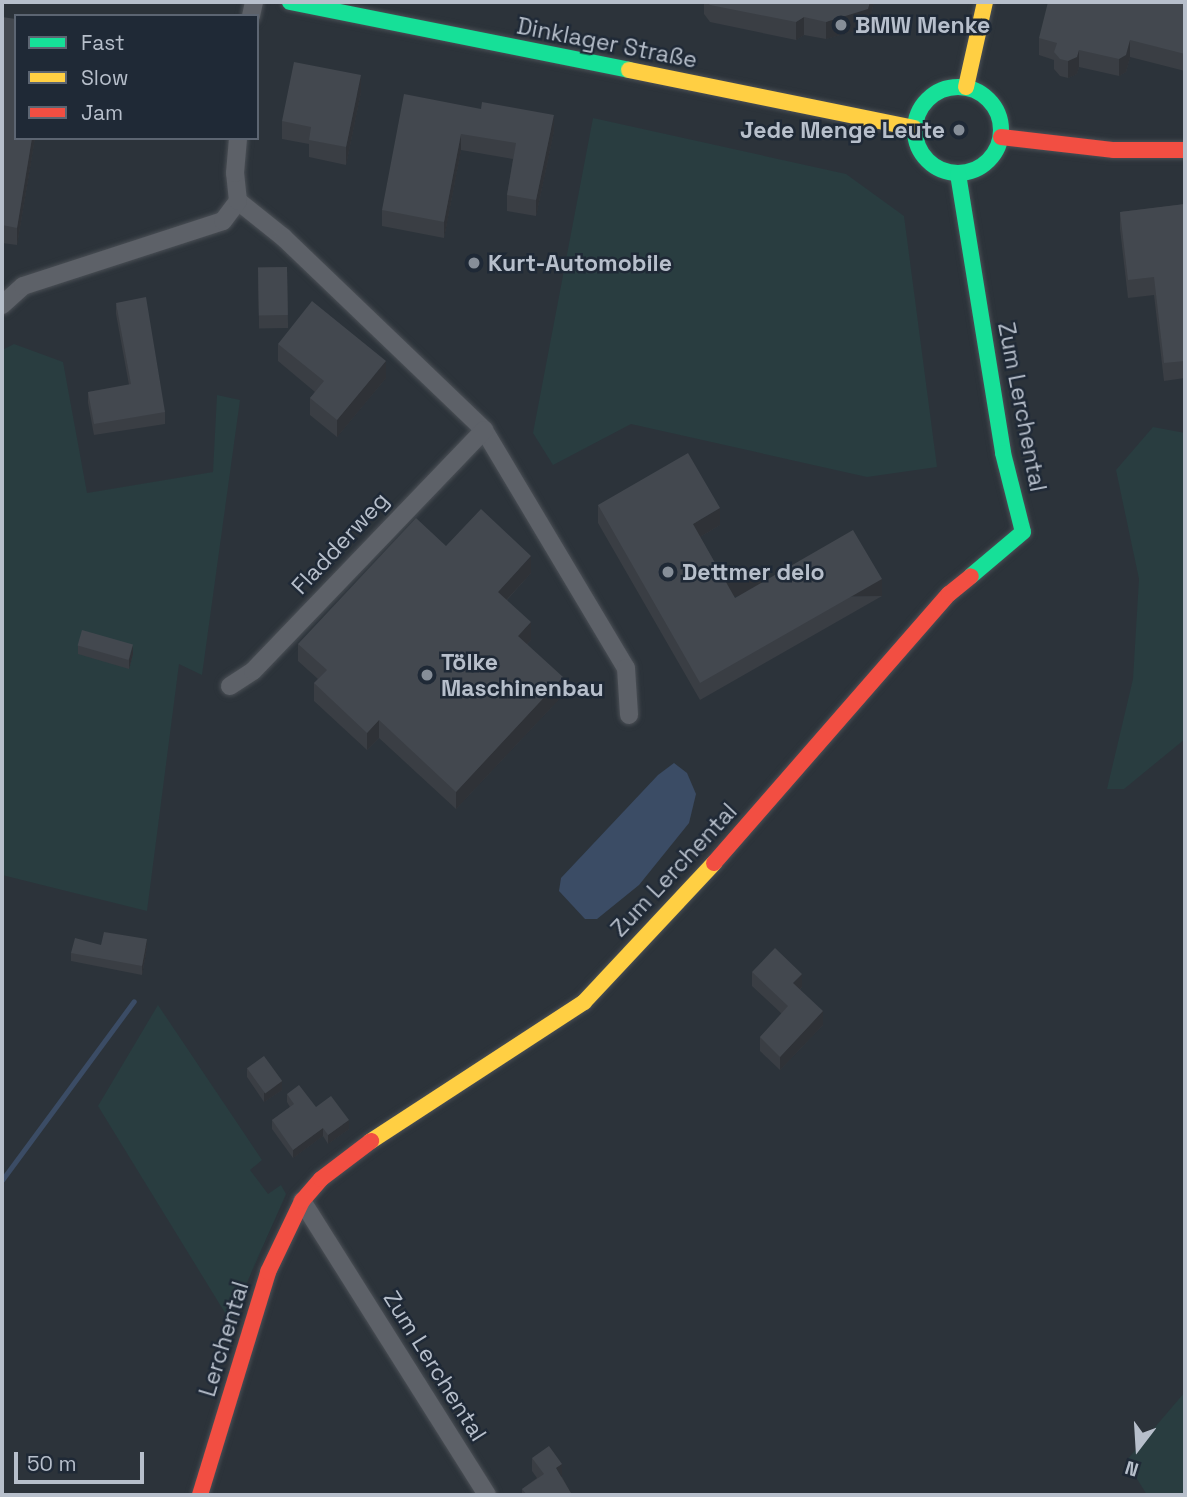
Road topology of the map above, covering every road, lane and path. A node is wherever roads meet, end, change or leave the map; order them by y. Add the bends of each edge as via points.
1 (290, 2) edge
2 (985, 2) edge
3 (965, 88) junction
4 (914, 128) junction
5 (1000, 137) junction
6 (238, 140) edge
7 (1185, 150) edge
8 (958, 174) junction
9 (238, 201) junction
10 (2, 305) edge
11 (484, 430) junction
12 (230, 685) dead end
13 (629, 715) dead end
14 (302, 1201) junction
15 (200, 1495) edge
16 (487, 1495) edge

1 - 4 street, Dinklager Straße
2 - 3 street
3 - 4 street via 941,90 931,96 916,116
3 - 5 street via 989,100 1000,124
4 - 8 street via 927,160 944,172
5 - 7 street via 1114,150
5 - 8 street via 986,163
6 - 9 street
8 - 14 street, Zum Lerchental via 1003,453 1023,532 949,594 754,821 584,1002 377,1136 321,1179
9 - 10 street via 223,220 23,286
9 - 11 street via 293,247
11 - 12 street, Fladderweg via 253,671
11 - 13 street via 626,668
14 - 15 street, Lerchental via 268,1272
14 - 16 street, Zum Lerchental

